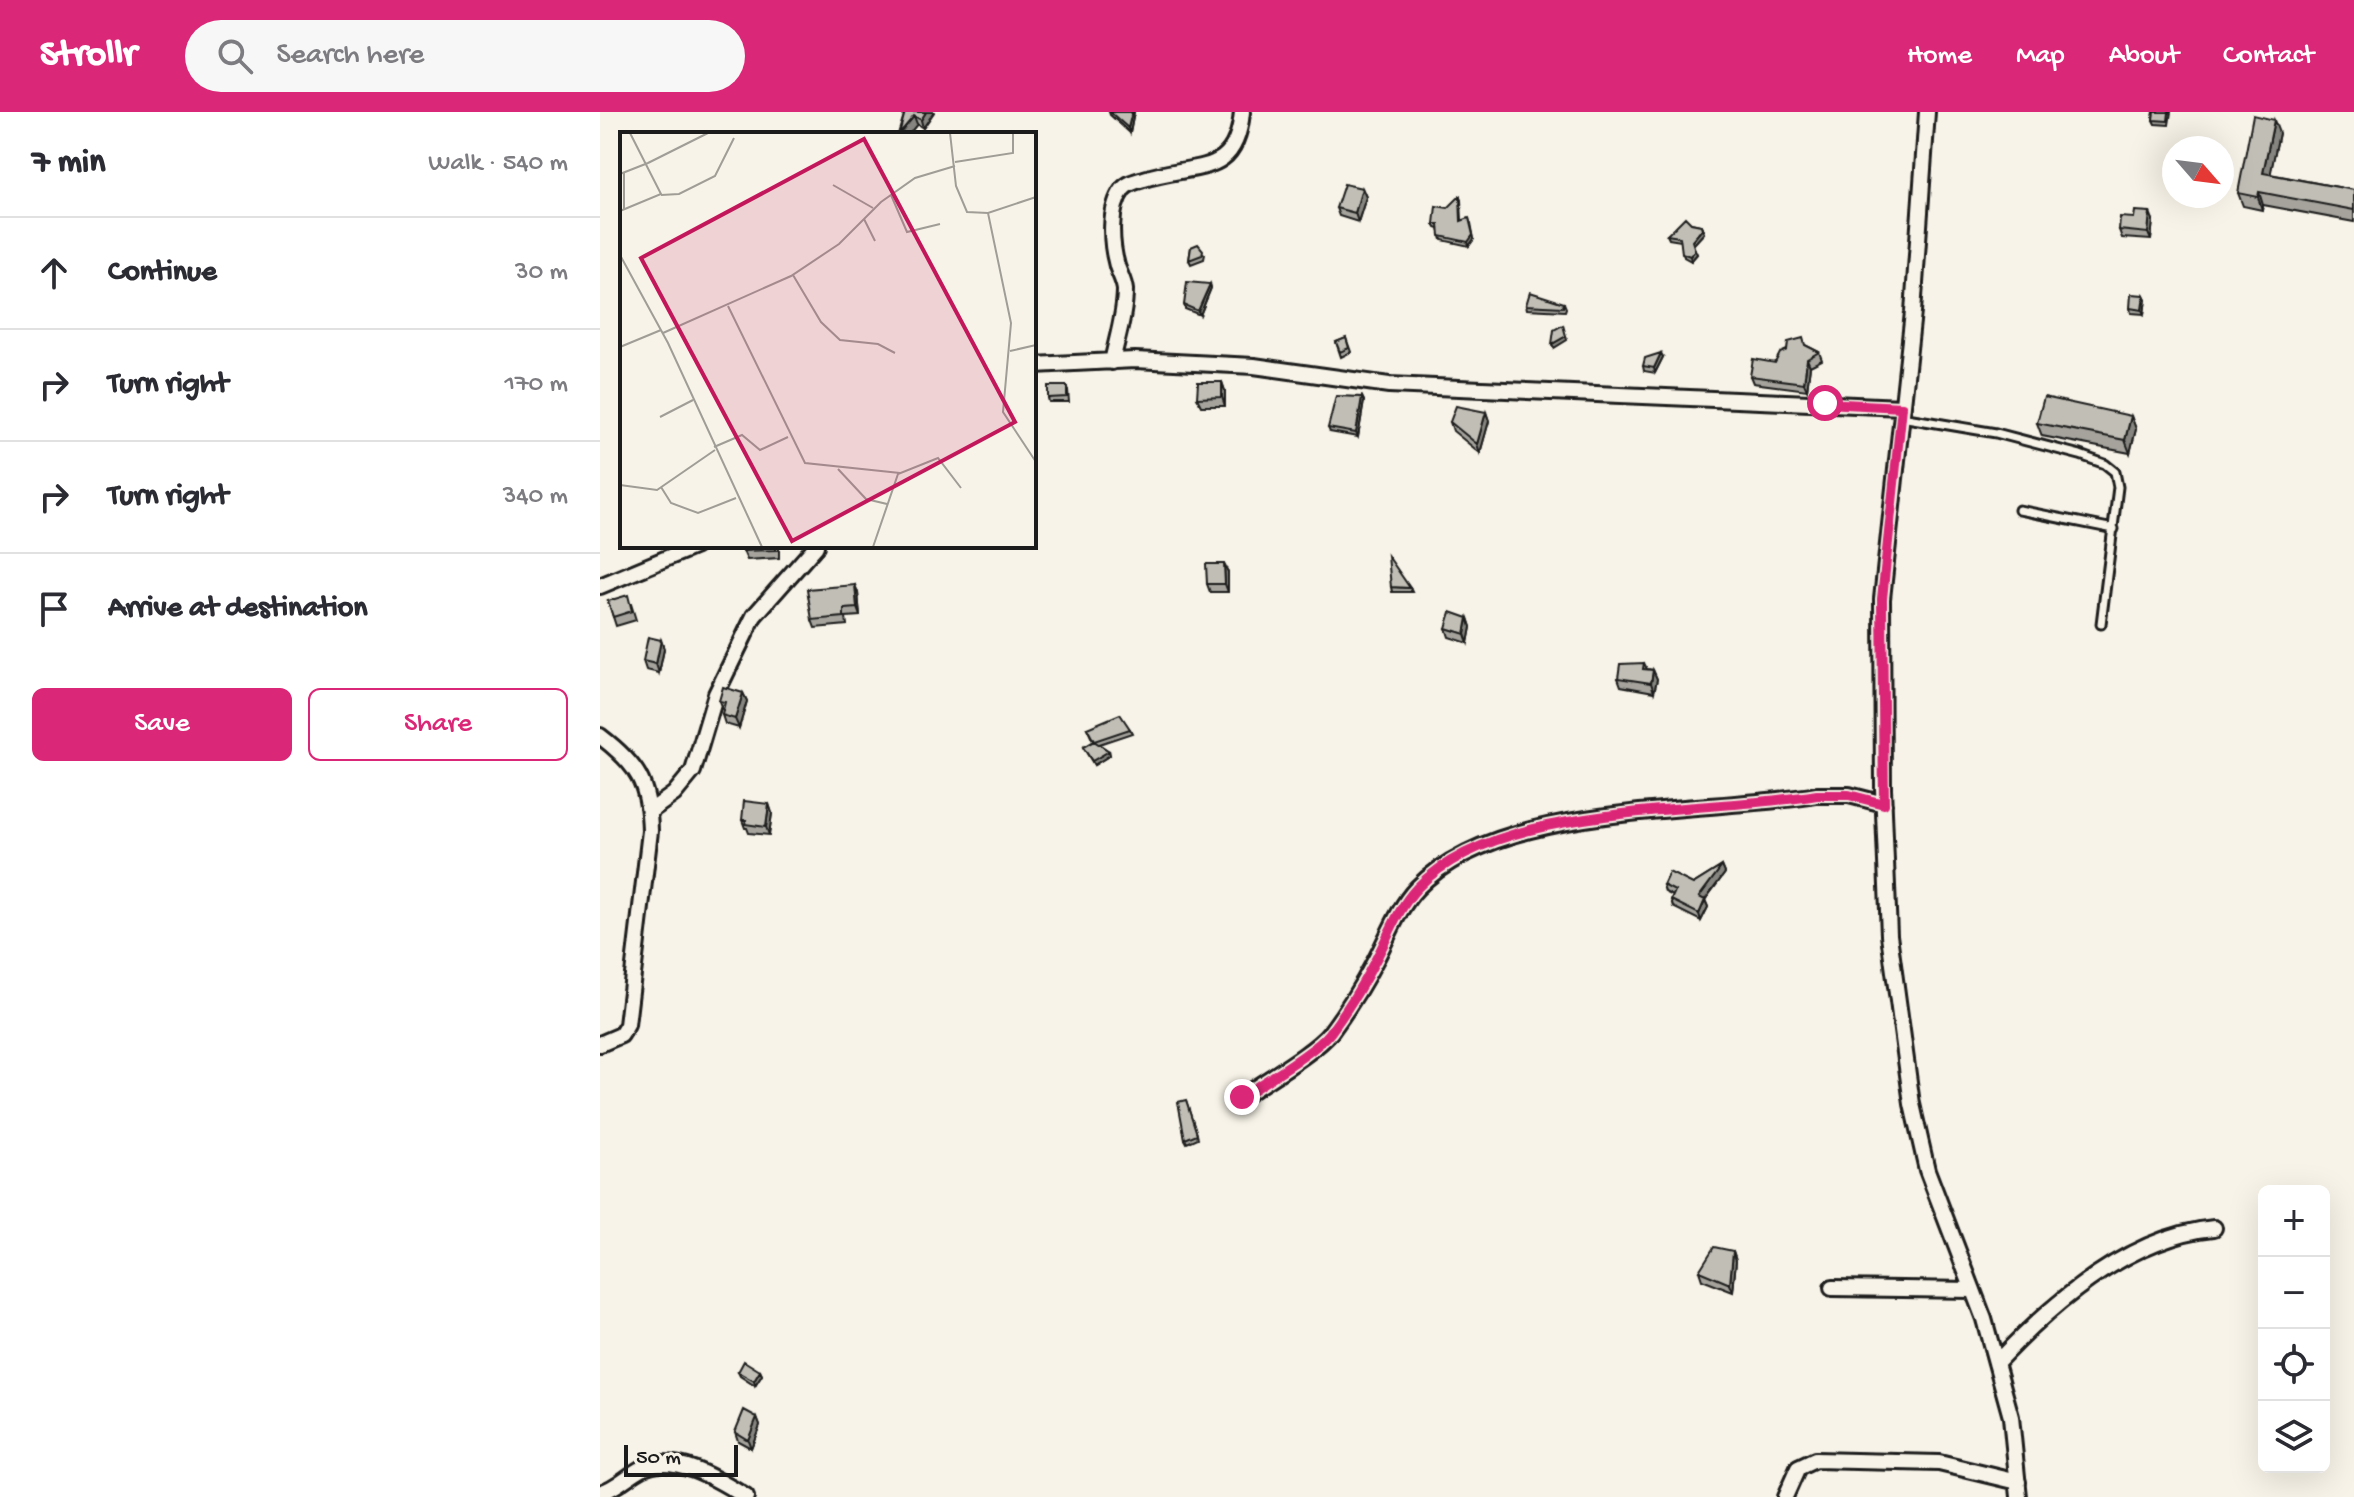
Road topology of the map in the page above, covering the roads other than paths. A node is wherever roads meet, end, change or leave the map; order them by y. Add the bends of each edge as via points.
1 (1242, 112) edge
2 (1927, 112) edge
3 (1112, 362) junction
4 (1036, 365) edge
5 (1902, 412) junction
6 (2019, 510) dead end
7 (2114, 529) junction
8 (691, 548) edge
9 (814, 548) edge
10 (600, 586) edge
11 (2101, 624) dead end
12 (600, 736) edge
13 (1884, 804) junction
14 (649, 812) junction
15 (600, 1044) edge
16 (1242, 1097) dead end
17 (2214, 1228) dead end
18 (1832, 1288) dead end
19 (1973, 1290) junction
20 (1996, 1363) junction
21 (2019, 1490) edge
22 (600, 1493) edge
23 (746, 1497) edge
24 (1785, 1497) edge

1 - 3 street via 1230,156 1146,178 1126,185 1121,193 1112,228 1125,303
2 - 5 street
3 - 4 street
3 - 5 street via 1254,366 1389,385
5 - 7 lane via 2105,464 2115,472 2118,487
5 - 13 street via 1882,599
6 - 7 lane
7 - 11 lane
8 - 10 street
9 - 14 street via 754,616 716,694 693,771
12 - 14 street via 639,774
13 - 16 street via 1849,795 1817,795 1580,819 1447,861 1415,889 1327,1037
13 - 19 street via 1889,935 1912,1104 1927,1170
14 - 15 street via 627,1025 621,1035
17 - 20 street via 2182,1231 2143,1248 2054,1307
18 - 19 street
19 - 20 street
20 - 21 street via 2011,1417
21 - 24 street via 1939,1463 1815,1460 1798,1468
22 - 23 street via 645,1466 665,1463 680,1464

